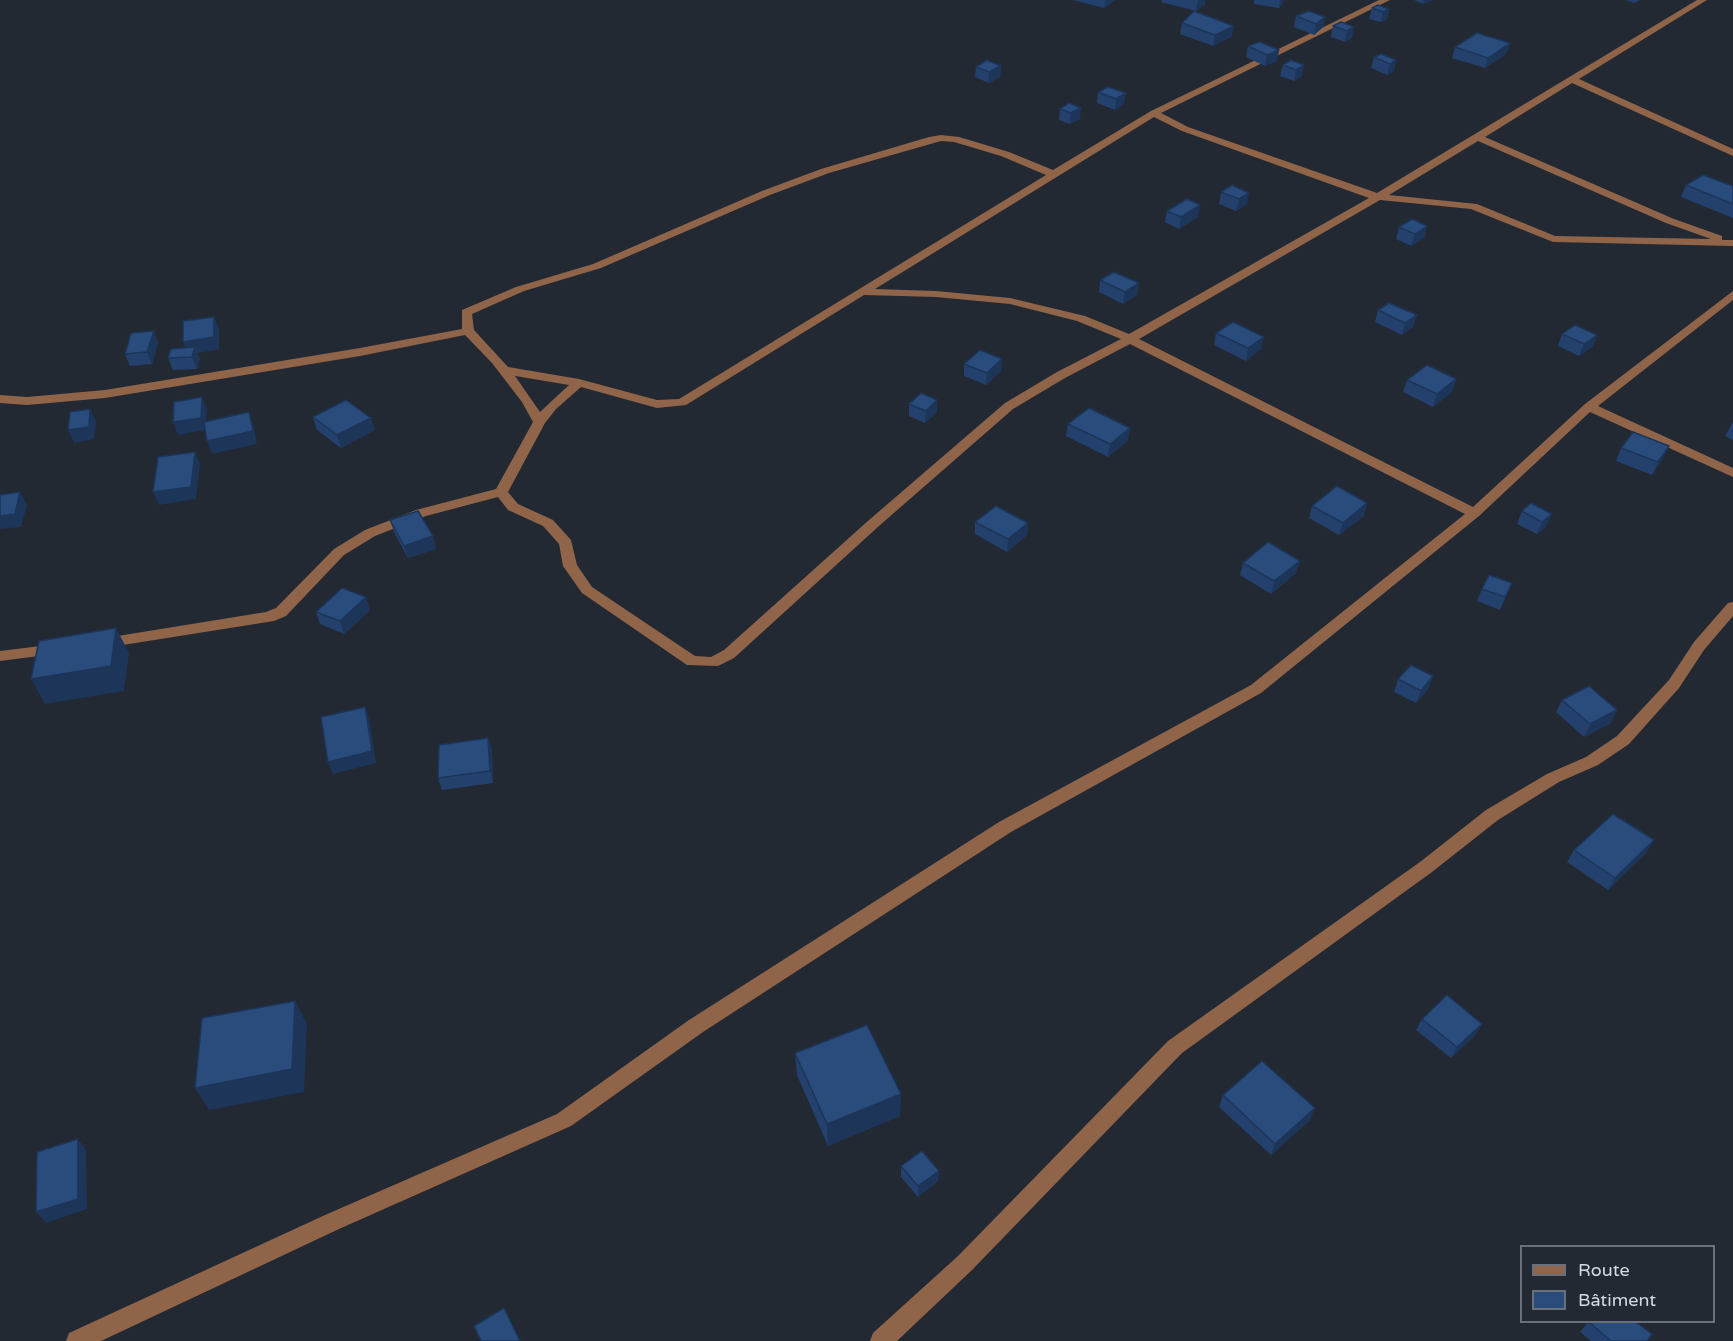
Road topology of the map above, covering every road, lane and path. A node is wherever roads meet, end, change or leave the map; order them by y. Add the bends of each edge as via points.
1 (1386, 0) edge
2 (1703, 0) edge
3 (1570, 79) junction
4 (1154, 113) junction
5 (1477, 137) junction
6 (1733, 153) edge
7 (1053, 174) junction
8 (1378, 197) junction
9 (1732, 243) edge
10 (865, 292) junction
11 (1733, 294) edge
12 (468, 331) junction
13 (1130, 339) junction
14 (502, 370) junction
15 (579, 383) junction
16 (0, 399) edge
17 (1589, 408) junction
18 (539, 422) junction
19 (1733, 473) edge
20 (501, 492) junction
21 (1474, 513) junction
22 (1733, 607) edge
23 (88, 645) edge
24 (66, 648) edge
25 (0, 656) edge
26 (77, 1341) edge
27 (881, 1341) edge

1 - 4 street
2 - 3 street
3 - 5 street
3 - 6 street
4 - 7 street
4 - 8 street via 1185,129
5 - 8 street
5 - 9 street via 1670,221
7 - 10 street
7 - 12 street via 954,139 929,140 825,171 597,266 520,289 466,312
8 - 9 street via 1473,206 1553,239
8 - 13 street
10 - 13 street via 1010,301 1081,318
10 - 15 street via 682,402 657,404
11 - 17 street
12 - 14 street
12 - 16 street via 105,394 27,401
13 - 20 street via 1009,406 729,654 713,662 692,661 587,590 570,566 566,543 548,523 513,507
13 - 21 street
14 - 15 street
14 - 18 street via 528,401
15 - 18 street
17 - 19 street
17 - 21 street
18 - 20 street
20 - 23 street via 421,513 370,533 339,552 281,612 269,617
21 - 26 street via 1256,690 1005,827 696,1026 564,1120
22 - 27 street via 1699,646 1674,684 1623,740 1592,761 1553,778 1492,814 1426,867 1175,1047 965,1263
24 - 25 street

